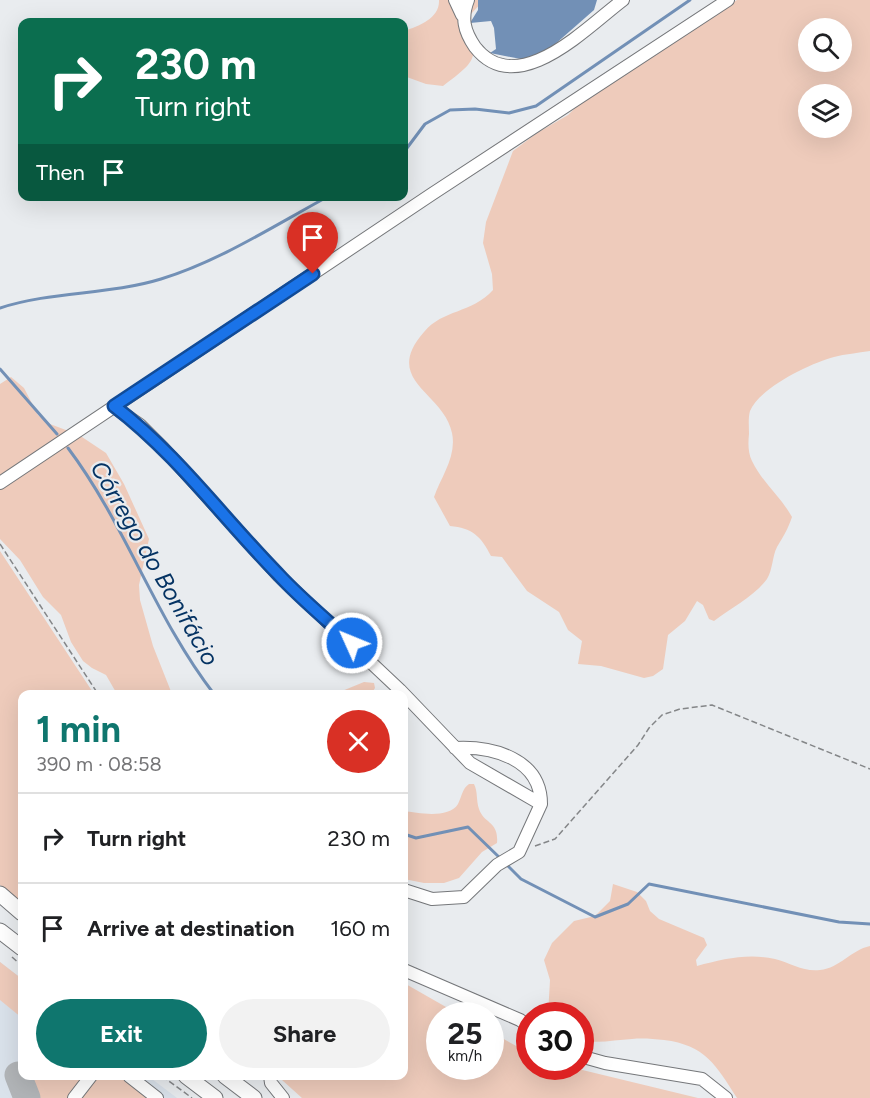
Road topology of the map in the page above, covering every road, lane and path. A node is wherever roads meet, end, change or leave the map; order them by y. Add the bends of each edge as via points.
1 (455, 0) edge
2 (468, 0) edge
3 (623, 0) edge
4 (721, 2) edge
5 (462, 15) junction
6 (114, 406) junction
7 (0, 483) edge
8 (0, 544) edge
9 (95, 690) edge
10 (400, 690) edge
11 (408, 698) edge
12 (455, 748) junction
13 (870, 769) edge
14 (541, 804) junction
15 (514, 855) junction
16 (408, 891) edge
17 (0, 894) edge
18 (18, 910) edge
19 (0, 931) edge
20 (18, 945) edge
21 (408, 972) edge
22 (516, 1018) edge
23 (594, 1060) edge
24 (88, 1080) edge
25 (134, 1080) edge
26 (167, 1080) edge
27 (191, 1080) edge
28 (230, 1080) edge
29 (271, 1080) edge
30 (74, 1098) edge
31 (157, 1098) edge
32 (192, 1098) edge
33 (215, 1098) edge
34 (254, 1098) edge
35 (283, 1098) edge
36 (726, 1098) edge

1 - 5 street
2 - 5 street
3 - 5 street via 544,59 526,66 512,67 482,55 466,30
4 - 6 street
6 - 7 street
6 - 10 street via 140,425 279,576
8 - 9 path
11 - 12 street
12 - 14 street via 470,764
12 - 14 street via 478,747 523,764 541,789
13 - 15 path via 712,705 680,709 662,715 649,728 555,839
14 - 15 street
15 - 16 street via 497,865 464,897 432,899
17 - 18 main road
19 - 20 main road
21 - 22 street
23 - 36 street via 702,1079
24 - 30 street
25 - 31 street
26 - 32 path
27 - 33 main road
28 - 34 main road
29 - 35 street

